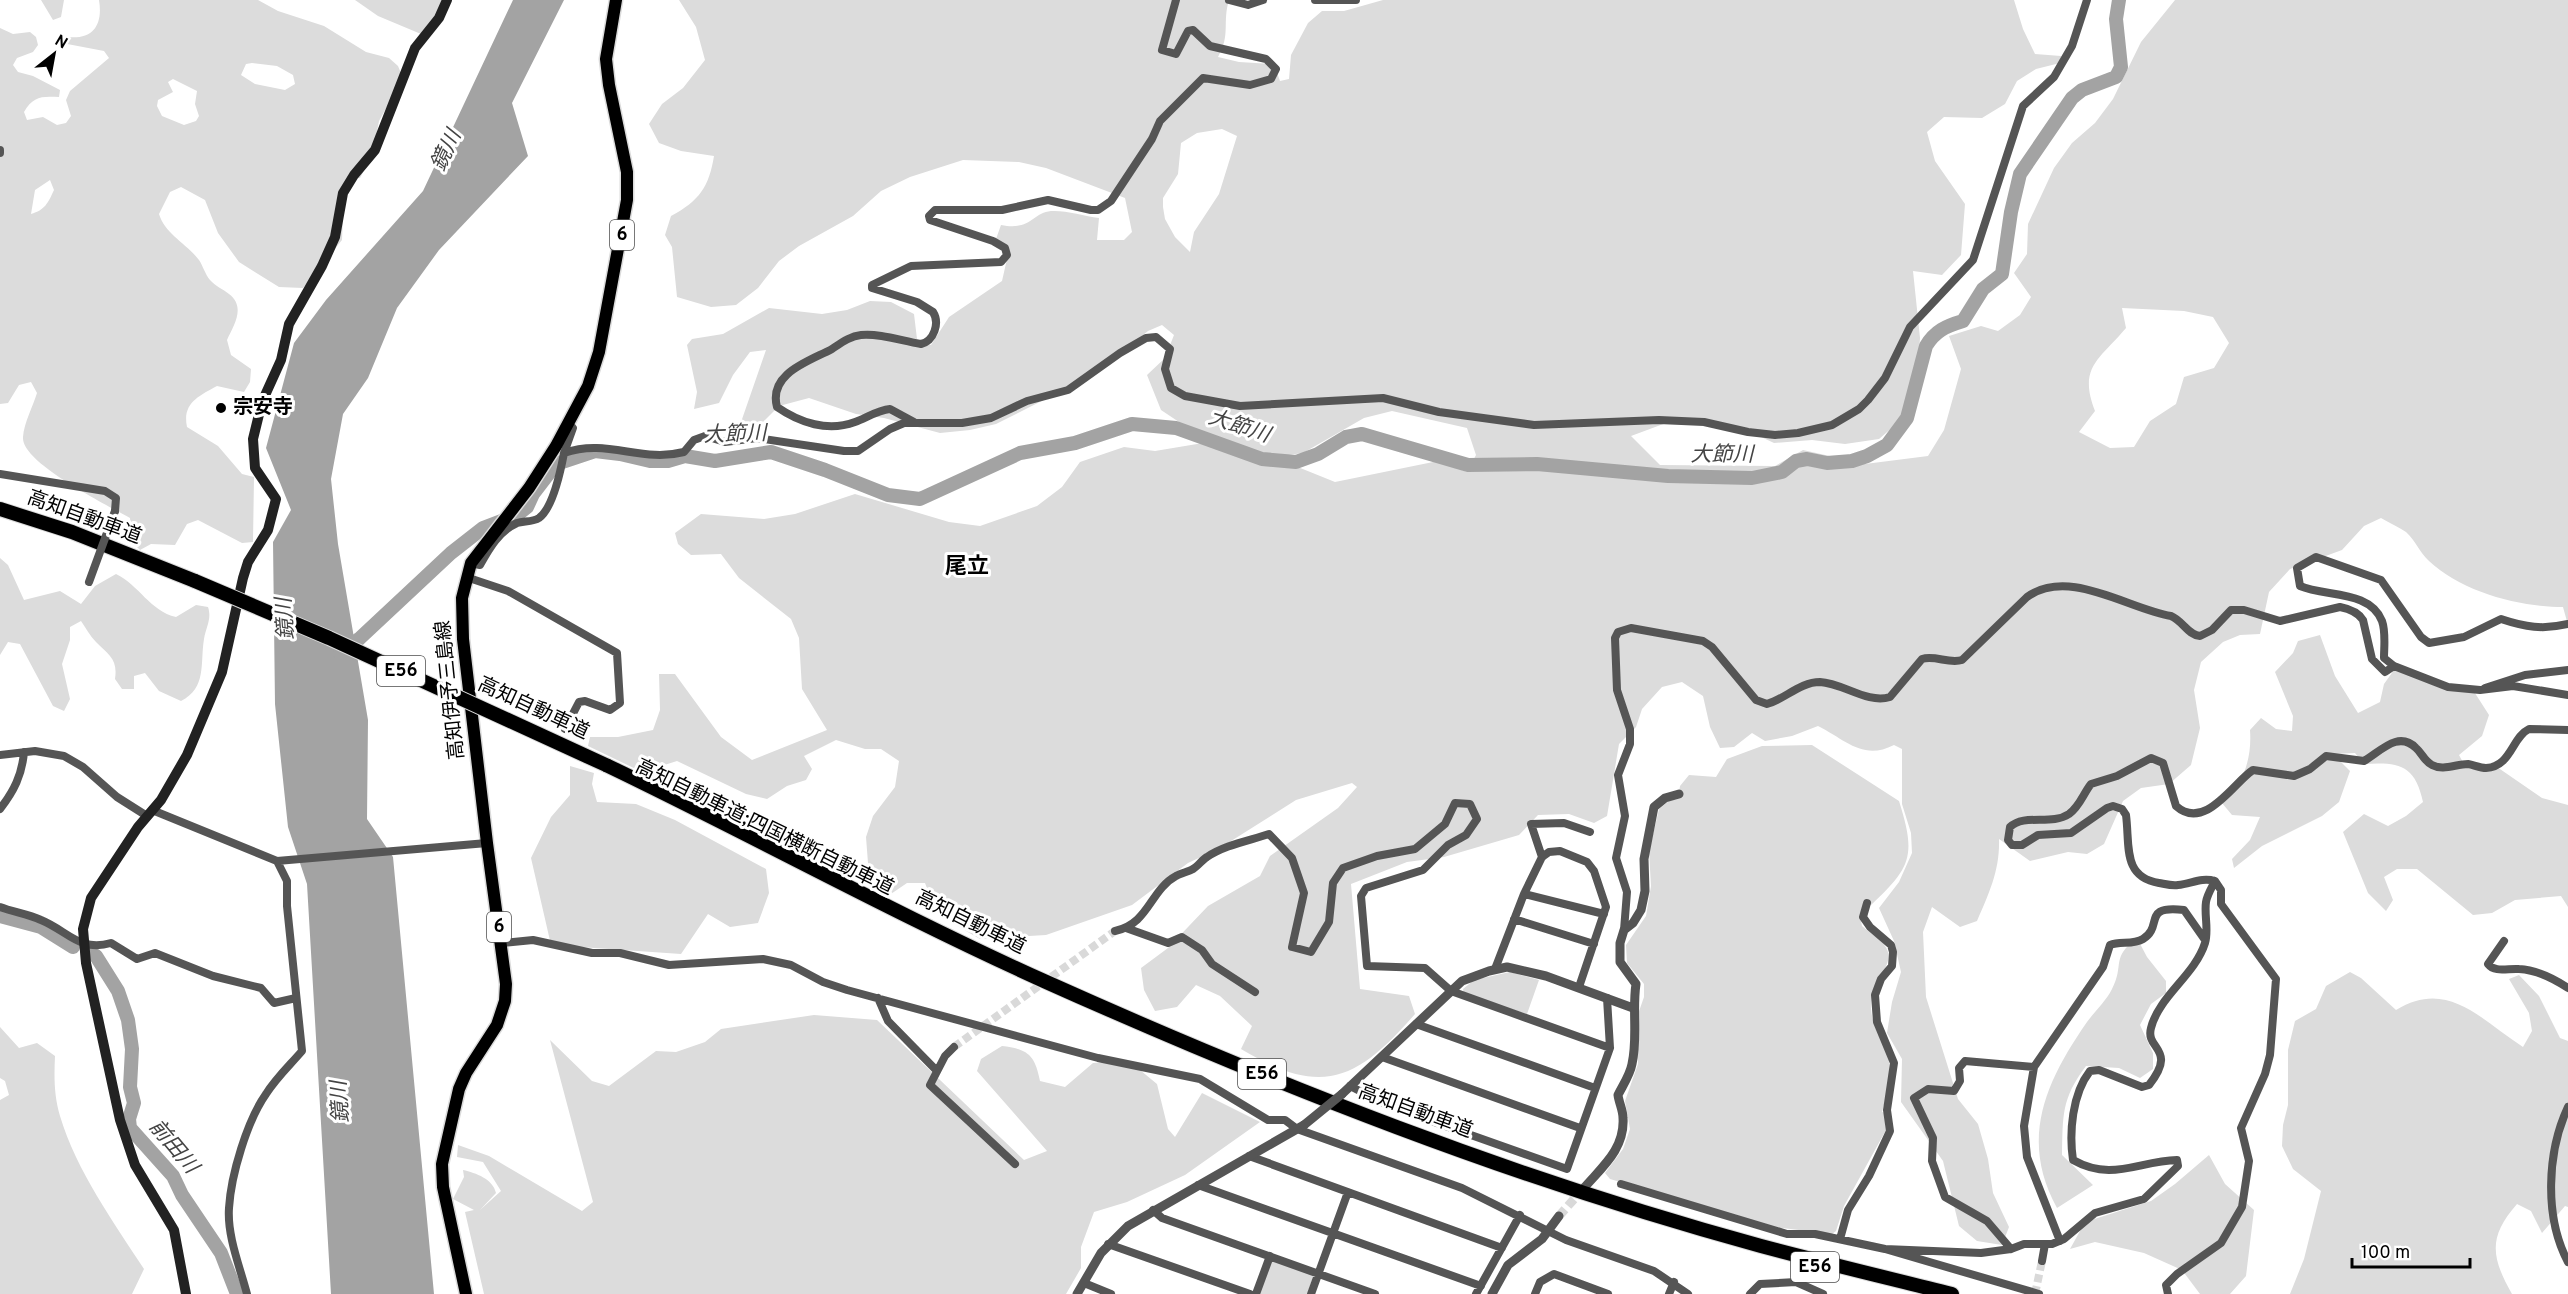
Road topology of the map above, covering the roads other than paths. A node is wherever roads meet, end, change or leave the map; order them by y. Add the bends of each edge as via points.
1 (447, 0) edge
2 (616, 0) edge
3 (1176, 0) edge
4 (1229, 0) edge
5 (1263, 0) edge
6 (1315, 0) edge
7 (1356, 0) edge
8 (2087, 0) edge
9 (915, 422) junction
10 (568, 424) junction
11 (564, 454) junction
12 (0, 474) edge
13 (0, 509) edge
14 (0, 516) edge
15 (471, 563) junction
16 (466, 577) junction
17 (89, 582) dead end
18 (194, 584) junction
19 (2568, 624) edge
20 (2394, 666) junction
21 (2568, 670) edge
22 (2480, 690) junction
23 (2568, 695) edge
24 (565, 729) dead end
25 (2568, 730) edge
26 (24, 752) junction
27 (0, 755) edge
28 (604, 767) junction
29 (1679, 794) dead end
30 (0, 809) edge
31 (150, 813) junction
32 (1590, 832) dead end
33 (487, 843) junction
34 (1542, 857) junction
35 (279, 860) junction
36 (2214, 881) junction
37 (1524, 894) junction
38 (1867, 903) dead end
39 (0, 907) edge
40 (1604, 914) junction
41 (1514, 920) junction
42 (1126, 928) junction
43 (1624, 930) junction
44 (1115, 931) tunnel mouth
45 (2206, 941) junction
46 (2504, 941) dead end
47 (82, 943) junction
48 (502, 943) junction
49 (1594, 944) junction
50 (1495, 969) junction
51 (1579, 987) junction
52 (2568, 988) edge
53 (1451, 991) junction
54 (1255, 992) dead end
55 (296, 998) junction
56 (878, 998) junction
57 (1607, 998) junction
58 (1633, 1008) junction
59 (1416, 1024) junction
60 (954, 1047) tunnel mouth
61 (1610, 1048) junction
62 (1383, 1057) junction
63 (2034, 1067) junction
64 (936, 1070) junction
65 (1350, 1086) junction
66 (1594, 1088) junction
67 (2568, 1107) edge
68 (1301, 1127) junction
69 (1580, 1128) junction
70 (1249, 1156) junction
71 (1015, 1164) dead end
72 (1621, 1184) dead end
73 (1198, 1185) junction
74 (1584, 1188) tunnel mouth
75 (1348, 1192) junction
76 (1153, 1210) junction
77 (1520, 1215) junction
78 (1559, 1216) tunnel mouth
79 (1549, 1230) junction
80 (1333, 1233) junction
81 (1840, 1239) junction
82 (2060, 1241) junction
83 (1108, 1244) junction
84 (2045, 1244) junction
85 (1502, 1248) junction
86 (1885, 1249) junction
87 (2011, 1249) junction
88 (1270, 1257) junction
89 (2042, 1261) tunnel mouth
90 (2568, 1262) edge
91 (1318, 1274) junction
92 (1674, 1282) junction
93 (1084, 1283) junction
94 (1481, 1286) junction
95 (186, 1294) edge
96 (248, 1294) edge
97 (466, 1294) edge
98 (1077, 1294) edge
99 (1108, 1294) edge
100 (1250, 1294) edge
101 (1256, 1294) edge
102 (1311, 1294) edge
103 (1375, 1294) edge
104 (1476, 1294) edge
105 (1492, 1294) edge
106 (1535, 1294) edge
107 (1608, 1294) edge
108 (1669, 1294) edge
109 (1688, 1294) edge
110 (1750, 1294) edge
111 (1823, 1294) edge
112 (1921, 1294) edge
113 (1952, 1294) edge
114 (2039, 1294) edge
115 (2168, 1294) edge

1 - 31 main road via 415,48 375,150 343,193 335,237 289,324 281,360 262,402 254,439 255,468 276,499 268,530 248,562 222,672 187,755
2 - 10 main road, 高知伊予三島線 / 6 via 606,59 627,172 627,200 599,352 588,386
3 - 9 street via 1162,50 1176,54 1188,31 1193,30 1210,46 1274,64 1271,79 1250,85 1203,78 1160,121 1111,201 1098,210 1048,200 1002,210 935,210 928,216 930,220 993,241 1007,255 1001,262 911,266 872,285 933,312 936,324 927,343 858,335 802,362 790,371 776,396 777,407 791,417 814,424 831,427 852,423 890,409
4 - 5 street via 1248,5
6 - 7 street
8 - 9 street via 2072,46 2054,76 2024,105 1973,260 1910,327 1885,378 1868,400 1859,410 1832,425 1775,435 1704,422 1659,420 1534,425 1439,412 1383,398 1240,406 1185,396 1171,388 1165,378 1170,349 1156,337 1146,338 1120,353 1068,390 1027,401 991,418 962,423
9 - 11 street via 897,425 858,451 757,438 725,442 705,436 694,440 684,452 660,456 602,447 577,448
10 - 11 street via 573,428
10 - 15 main road, 高知伊予三島線 / 6 via 529,488
11 - 15 street via 552,496 538,519 512,526 480,565
12 - 17 street, bridge via 105,491 116,498 116,511
13 - 18 highway, 高知自動車道 / E56 via 81,536
14 - 18 highway, 高知自動車道 / E56
15 - 16 main road, 高知伊予三島線 / 6
16 - 24 street via 508,591 617,653 620,703 610,710 579,702
16 - 33 main road, 高知伊予三島線 / 6 via 461,614
18 - 28 highway, 高知自動車道 / E56, bridge via 427,682
19 - 20 street via 2525,628 2501,619 2464,637 2429,643 2373,575 2316,556 2296,568 2300,586 2350,597 2376,610 2383,623 2384,658
20 - 22 street via 2448,687
20 - 43 street via 2385,672 2375,665 2363,620 2349,609 2340,607 2280,621 2236,609 2200,636 2171,616 2087,590 2052,588 2027,597 1962,660 1922,658 1890,697 1874,698 1818,682 1767,704 1755,700 1703,641 1631,627 1624,629 1615,638 1614,658 1617,690 1630,729 1630,744 1618,775 1624,816 1616,858 1627,892
21 - 22 street via 2525,675
22 - 23 street via 2513,686
25 - 36 street via 2529,729 2500,763 2486,768 2468,764 2437,767 2426,761 2413,745 2400,741 2388,744 2364,761 2326,756 2294,776 2253,770 2225,798 2195,813 2182,811 2175,804 2165,766 2151,758 2091,784 2069,814 2044,821 2017,821 2008,830 2010,842 2018,846 2038,835 2071,833 2102,810 2118,807 2126,815 2131,861 2144,881 2176,886 2205,878
26 - 27 street
26 - 30 street via 22,773
26 - 31 street via 64,756 82,766 117,797
28 - 112 highway, 高知自動車道;四国横断自動車道 / E56 via 1001,968 1186,1052 1398,1136 1536,1184 1710,1238
28 - 113 highway, 高知自動車道 / E56 via 1040,979 1335,1103 1614,1201 1759,1245
29 - 43 street via 1654,807 1644,859 1641,910
31 - 35 street
31 - 47 main road via 91,898
32 - 34 street via 1564,823 1531,824
33 - 35 street
33 - 48 main road, 高知伊予三島線 / 6
34 - 37 street
34 - 40 street via 1560,851 1587,862 1606,907
35 - 55 street via 287,881
36 - 45 street via 2206,900
36 - 115 street via 2221,890 2221,904 2276,979 2270,1055 2241,1128 2249,1161 2238,1217 2221,1243 2166,1285
37 - 40 street
37 - 41 street
38 - 81 street via 1863,917 1866,923 1891,945 1893,952 1892,966 1875,995 1877,1022 1894,1063 1887,1110 1890,1131 1848,1210
39 - 47 street via 39,918
40 - 49 street
41 - 49 street
41 - 50 street
42 - 44 street
42 - 53 street via 1146,912 1175,876 1224,849 1269,834 1292,858 1304,893 1292,947 1311,952 1329,922 1333,883 1343,868 1415,849 1444,824 1455,802 1470,804 1477,819 1466,836 1448,845 1423,870 1366,888 1361,896 1367,966 1425,968
42 - 54 street via 1167,943 1182,937 1202,950 1212,964
43 - 58 street via 1619,956 1635,984
45 - 63 street via 2184,910 2166,908 2158,912 2145,938 2110,945 2103,967
45 - 82 street via 2151,1027 2150,1034 2161,1056 2160,1070 2149,1085 2142,1087 2099,1070 2090,1071 2082,1080 2075,1104 2073,1160 2088,1168 2108,1171 2177,1160 2178,1166 2144,1199 2095,1213
46 - 52 street via 2489,967 2539,972
47 - 55 street via 98,947 111,943 137,959 155,953 213,976 261,988 274,1003
47 - 95 main road via 129,1149 174,1230
48 - 56 street via 533,940 669,965 763,959 791,964 823,982
48 - 97 main road, 高知伊予三島線 / 6 via 506,1001 491,1036 462,1081 442,1164 443,1187
49 - 51 street
50 - 51 street via 1507,967
50 - 53 street via 1462,981
51 - 57 street
53 - 59 street
53 - 61 street
55 - 96 street via 302,1051 257,1109 242,1151 229,1209 230,1229
56 - 64 street via 888,1021
56 - 68 street via 1098,1058 1200,1079 1268,1120 1285,1120
57 - 58 street
57 - 61 street
58 - 74 street via 1632,1068 1618,1095 1623,1114 1620,1144
59 - 62 street
59 - 66 street
60 - 64 street
61 - 66 street
62 - 65 street
62 - 69 street
63 - 82 street via 2023,1135 2027,1157
63 - 87 street via 1965,1061 1959,1068 1960,1081 1954,1090 1928,1089 1914,1098 1933,1138 1932,1161 1939,1188 1945,1197 1987,1221
64 - 71 street via 930,1085
65 - 68 street, bridge
65 - 69 street via 1389,1106 1567,1169
66 - 69 street
67 - 90 street via 2557,1137 2551,1194 2560,1243
68 - 70 street
68 - 77 street via 1462,1188
70 - 73 street
70 - 75 street
72 - 81 street via 1787,1234
73 - 76 street
73 - 80 street
75 - 80 street
75 - 85 street
76 - 83 street
76 - 88 street via 1162,1218
77 - 79 street
77 - 85 street
78 - 79 street
79 - 92 street via 1566,1240 1635,1262
79 - 105 street via 1508,1265
80 - 91 street
80 - 94 street
81 - 86 street
82 - 84 street
83 - 93 street
83 - 100 street
84 - 87 street
84 - 89 street
85 - 94 street
86 - 87 street via 1981,1253
86 - 114 street
88 - 91 street
88 - 101 street
91 - 102 street
91 - 103 street
92 - 108 street
92 - 109 street
93 - 98 street
93 - 99 street
94 - 104 street
106 - 107 street via 1545,1276 1554,1274
110 - 111 street via 1760,1284 1796,1282

